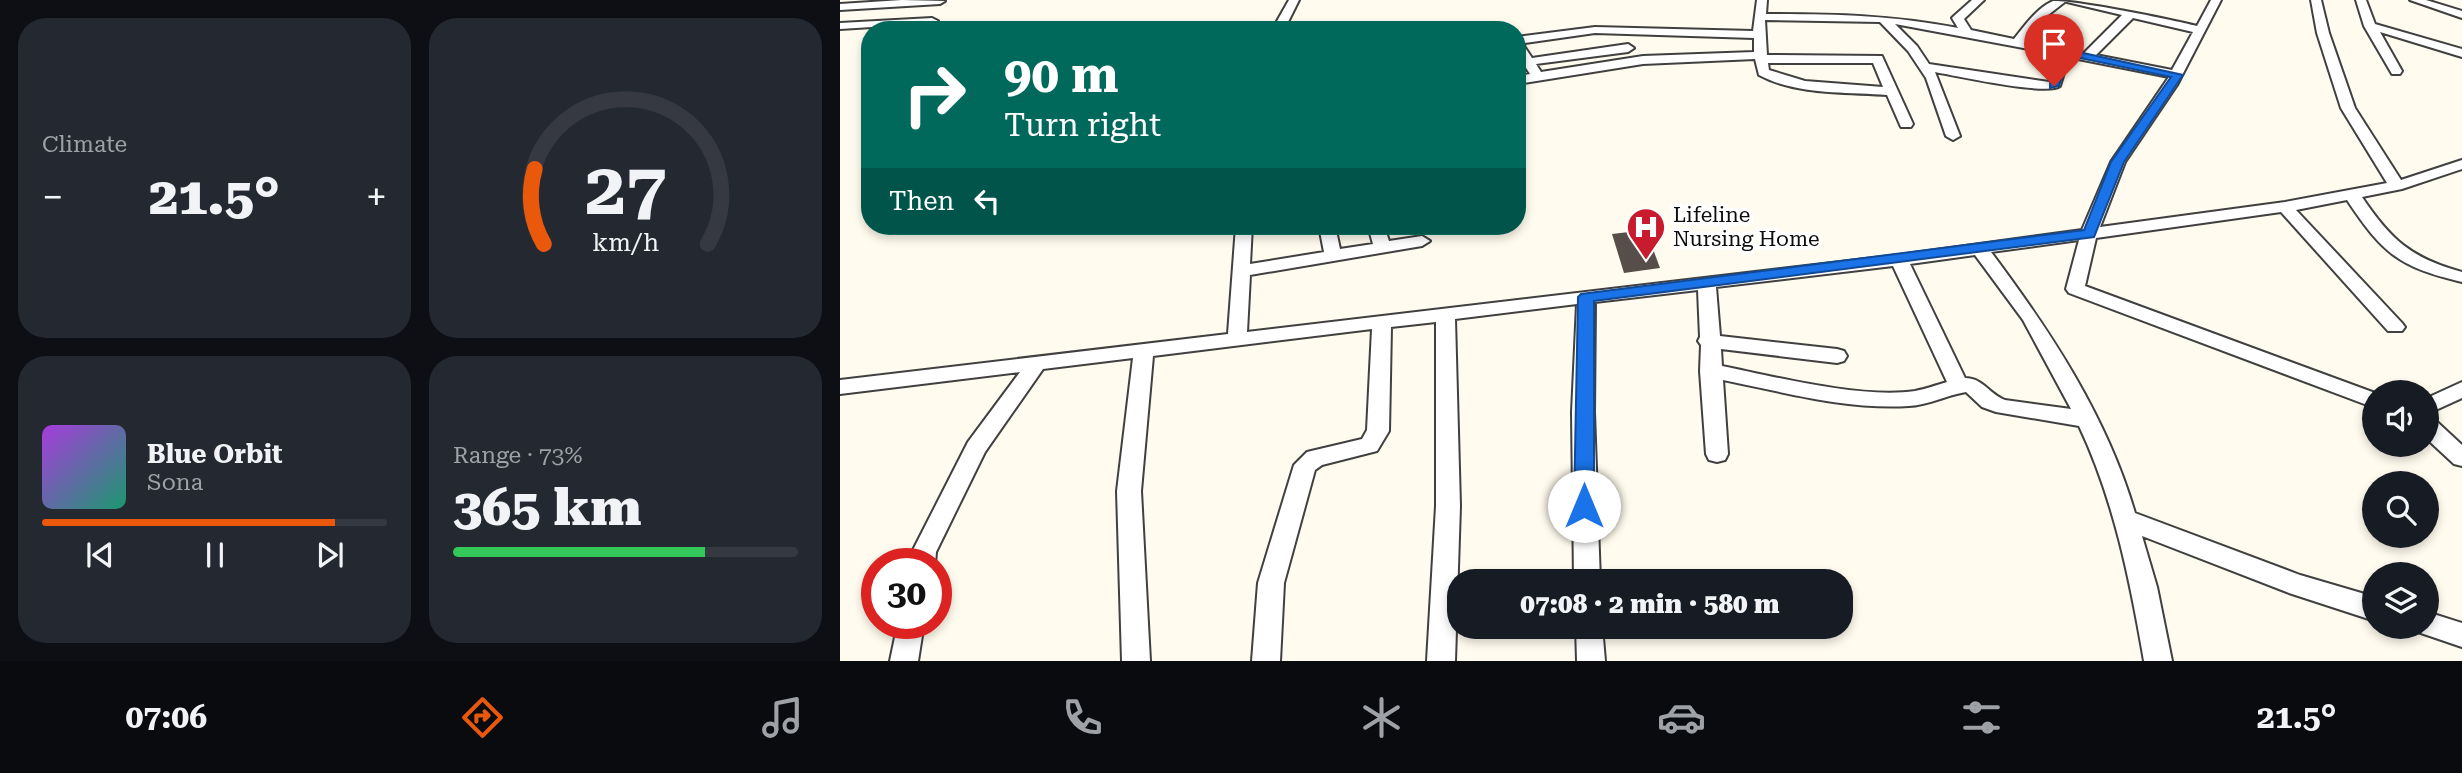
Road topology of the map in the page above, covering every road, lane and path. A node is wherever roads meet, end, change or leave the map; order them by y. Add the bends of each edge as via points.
1 (940, 0) edge
2 (1294, 0) edge
3 (1762, 0) edge
4 (1979, 0) edge
5 (2061, 0) edge
6 (2071, 0) edge
7 (2216, 0) edge
8 (2316, 0) edge
9 (2361, 0) edge
10 (2415, 0) edge
11 (840, 7) edge
12 (2131, 13) junction
13 (2462, 15) edge
14 (1887, 16) junction
15 (1761, 17) junction
16 (932, 21) edge
17 (1283, 21) edge
18 (840, 26) edge
19 (861, 26) edge
20 (2370, 26) junction
21 (2201, 30) junction
22 (1966, 33) junction
23 (1611, 34) junction
24 (1759, 35) junction
25 (2018, 42) junction
26 (1526, 48) edge
27 (1628, 48) junction
28 (1526, 49) edge
29 (2056, 50) junction
30 (2462, 53) edge
31 (2088, 56) junction
32 (1760, 57) junction
33 (1526, 58) edge
34 (1643, 60) junction
35 (1925, 67) junction
36 (2396, 71) dead end
37 (2178, 75) junction
38 (1536, 76) junction
39 (1526, 78) edge
40 (1892, 91) junction
41 (1906, 124) dead end
42 (1953, 136) dead end
43 (2460, 166) edge
44 (2397, 187) junction
45 (2352, 195) junction
46 (2285, 207) junction
47 (2089, 234) junction
48 (1243, 235) edge
49 (1329, 235) edge
50 (1379, 235) edge
51 (1422, 241) dead end
52 (1383, 248) junction
53 (1980, 249) junction
54 (1333, 256) junction
55 (1899, 260) junction
56 (1241, 271) junction
57 (2462, 277) edge
58 (1707, 283) junction
59 (1586, 297) junction
60 (1446, 314) junction
61 (1382, 322) junction
62 (2395, 327) dead end
63 (1237, 339) junction
64 (1708, 341) junction
65 (1144, 350) junction
66 (1837, 356) dead end
67 (1037, 363) junction
68 (1710, 371) junction
69 (1959, 386) junction
70 (840, 387) edge
71 (2462, 388) edge
72 (2362, 396) edge
73 (2439, 400) edge
74 (2087, 419) junction
75 (2439, 437) edge
76 (1717, 454) dead end
77 (2462, 458) edge
78 (2125, 519) junction
79 (926, 548) edge
80 (1587, 569) edge
81 (2362, 605) edge
82 (2439, 628) edge
83 (2462, 635) edge
84 (908, 639) edge
85 (1590, 639) edge
86 (904, 661) edge
87 (1136, 661) edge
88 (1266, 661) edge
89 (1441, 661) edge
90 (1591, 661) edge
91 (2158, 661) edge

1 - 11 street
1 - 16 street
2 - 17 street
3 - 15 street
4 - 22 street via 1958,18
5 - 25 street via 2034,21
6 - 12 street
7 - 21 street
8 - 44 street via 2348,108
9 - 20 street
10 - 13 street
12 - 21 street
12 - 31 street
14 - 15 street via 1849,12
14 - 22 street
14 - 35 street
15 - 24 street
18 - 19 street
20 - 30 street
20 - 36 street
21 - 37 street
22 - 25 street
23 - 24 street
23 - 26 street
23 - 27 street
24 - 32 street
25 - 29 street
27 - 28 street
27 - 34 street
29 - 31 street
29 - 35 street via 2054,86
31 - 37 street
32 - 34 street
32 - 40 street via 1763,72 1780,80
32 - 40 street via 1876,58
33 - 38 street
34 - 38 street
35 - 42 street
37 - 47 street via 2118,162
38 - 39 street
40 - 41 street
43 - 44 street
44 - 45 street
45 - 46 street
45 - 57 street via 2393,251 2433,270
46 - 47 street
46 - 62 street
47 - 53 street
47 - 72 street via 2075,289
48 - 56 street
49 - 54 street
50 - 52 street
51 - 52 street
52 - 54 street
53 - 55 street
53 - 74 street via 2031,318
54 - 56 street
55 - 58 street
55 - 69 street
56 - 63 street
58 - 59 street
58 - 64 street
59 - 60 street
59 - 80 street
60 - 61 street
60 - 89 street via 1448,506
61 - 63 street
61 - 88 street via 1376,439 1305,465 1271,583
63 - 65 street
64 - 66 street
64 - 68 street
65 - 67 street
65 - 87 street via 1129,491
67 - 70 street
67 - 79 street via 976,448
68 - 69 street via 1808,390 1888,399 1931,396
68 - 76 street
69 - 74 street via 1975,386 1985,399 2003,407
71 - 73 street
74 - 78 street via 2111,469
75 - 77 street
78 - 81 street
78 - 91 street
82 - 83 street
84 - 86 street
85 - 90 street

